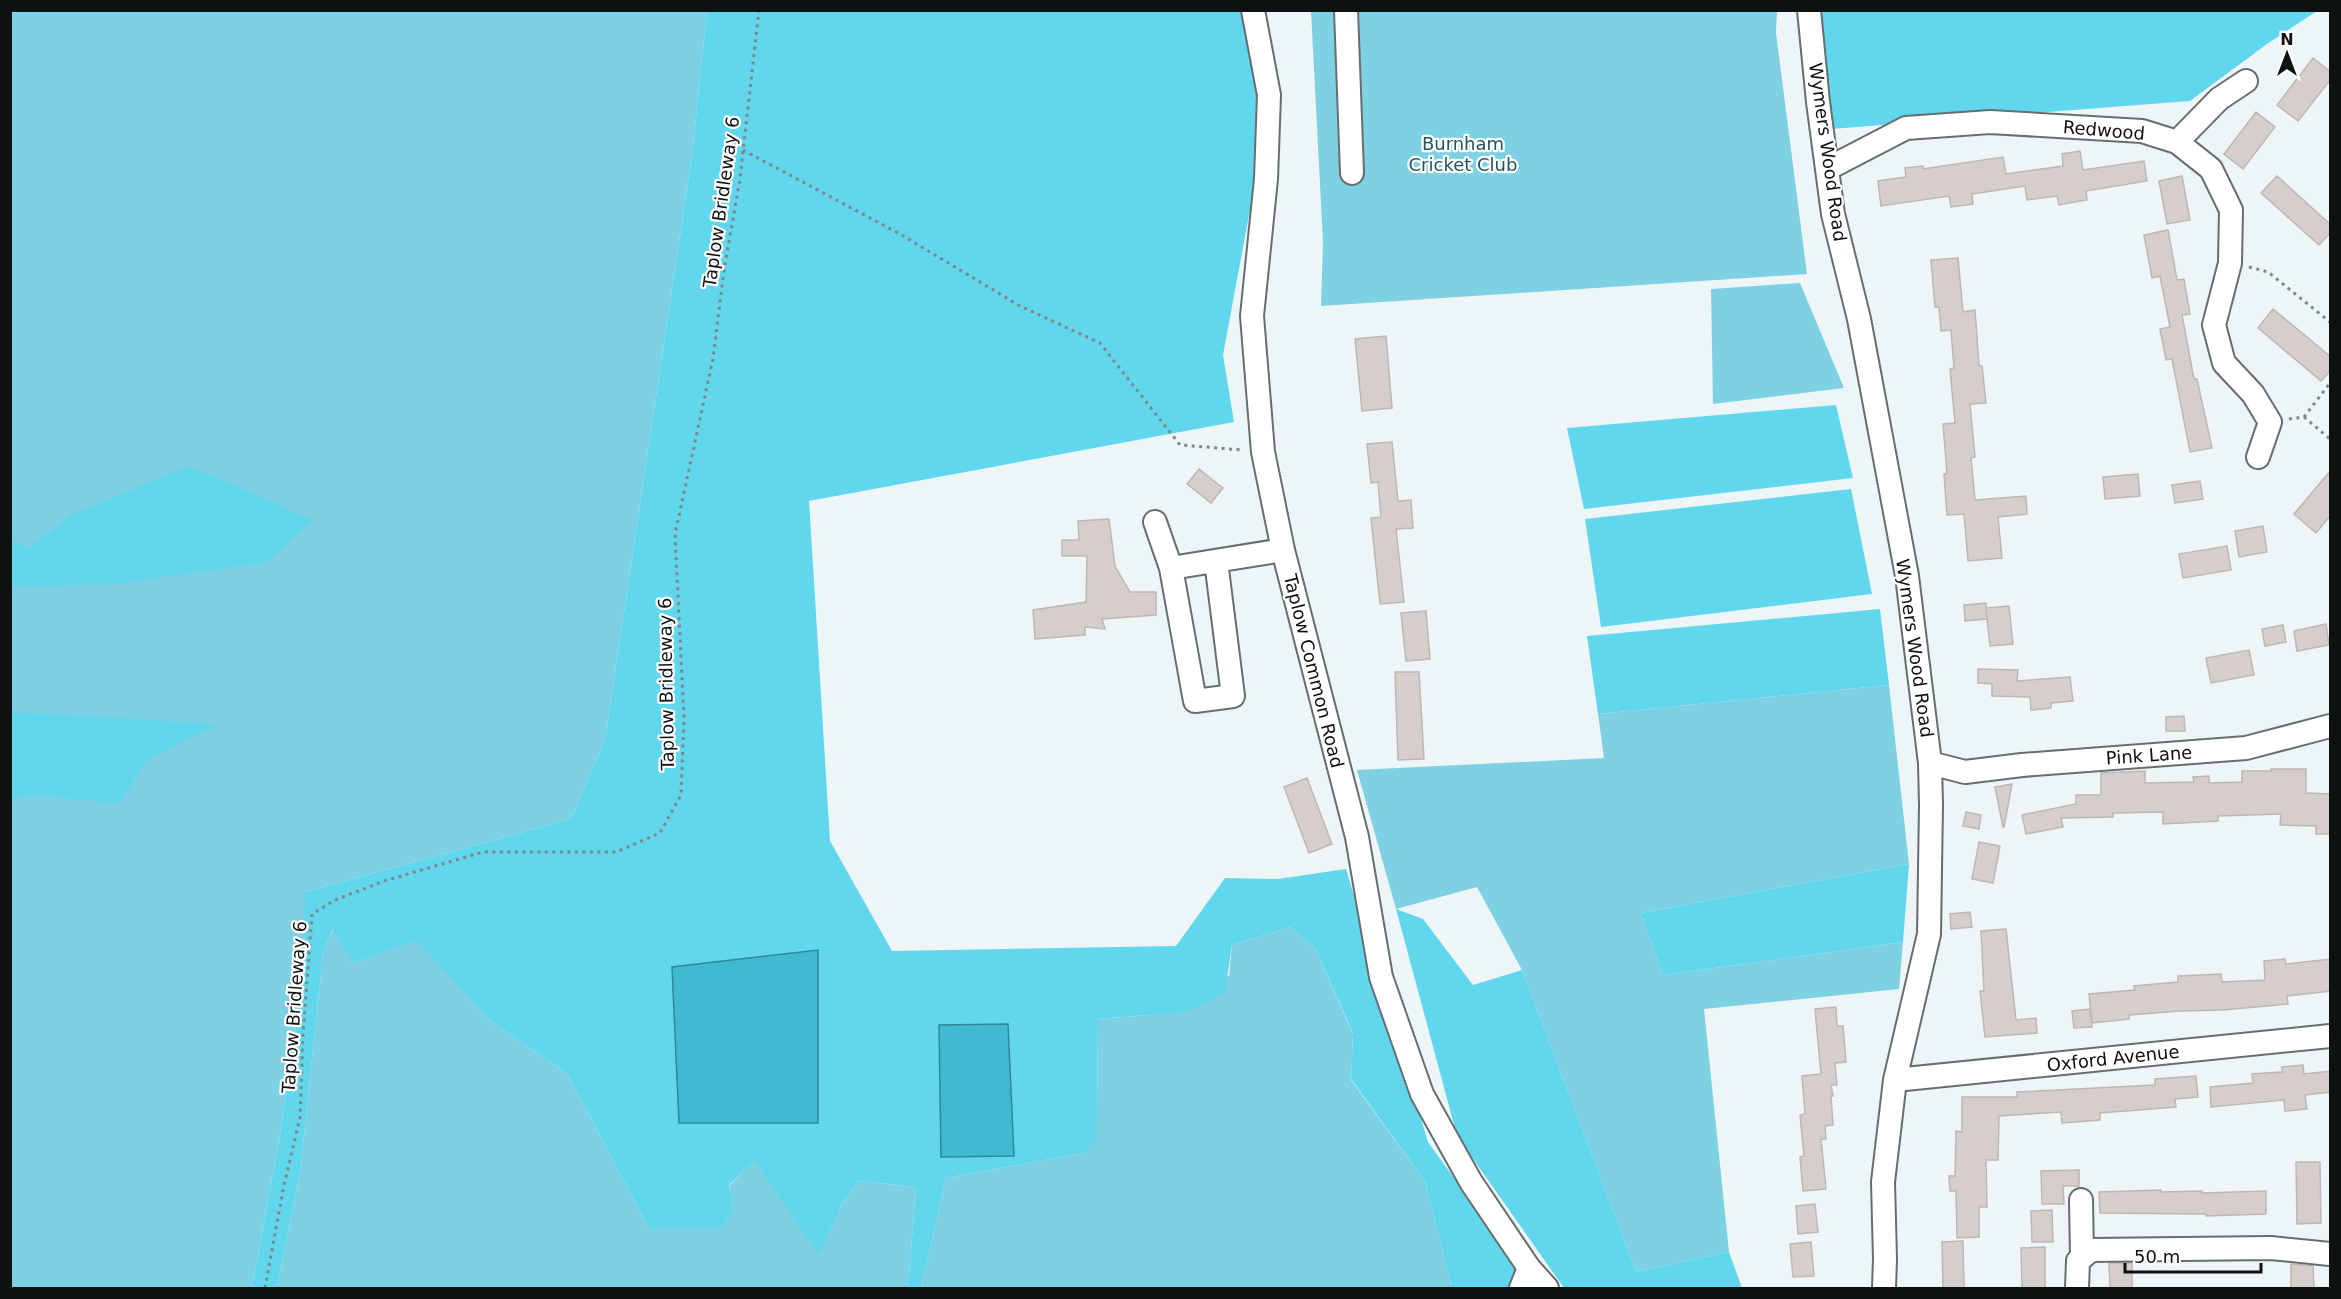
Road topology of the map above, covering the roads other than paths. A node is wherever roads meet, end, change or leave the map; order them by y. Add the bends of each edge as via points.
1 (1252, 10) edge
2 (1346, 10) edge
3 (1809, 10) edge
4 (2246, 81) dead end
5 (2177, 142) junction
6 (1827, 169) junction
7 (1352, 173) dead end
8 (2258, 457) dead end
9 (1155, 522) dead end
10 (1283, 550) junction
11 (1216, 561) junction
12 (1171, 568) junction
13 (2331, 726) edge
14 (1930, 763) junction
15 (1965, 772) junction
16 (1931, 805) junction
17 (2331, 1036) edge
18 (1895, 1080) junction
19 (2081, 1200) dead end
20 (2331, 1254) edge
21 (2082, 1257) junction
22 (1525, 1278) edge
23 (1547, 1288) edge
24 (1884, 1288) edge
25 (2077, 1288) edge

1 - 10 street, Taplow Common Road via 1269,95 1266,179 1252,316 1263,452
2 - 7 street
3 - 6 street, Wymers Wood Road
4 - 5 street via 2219,99
5 - 6 street, Redwood via 2142,131 2012,123 1906,128
5 - 8 street, Redwood via 2211,169 2230,210 2230,263 2214,325 2224,363 2253,394 2270,422
6 - 14 street, Wymers Wood Road via 1833,214 1862,330 1907,576
9 - 12 street
10 - 11 street
10 - 22 street, Taplow Common Road via 1357,837 1384,987 1422,1094
11 - 12 street
11 - 12 street via 1233,696 1195,701
13 - 15 street, Pink Lane via 2246,748
14 - 15 street, Pink Lane
14 - 16 street, Wymers Wood Road
15 - 16 street via 1946,784
16 - 18 street, Wymers Wood Road via 1929,934
17 - 18 street, Oxford Avenue
18 - 24 street, Wymers Wood Road via 1883,1182
19 - 21 street
20 - 21 street via 2237,1248 2091,1250
21 - 25 street via 2078,1261
22 - 23 street, Taplow Common Road

